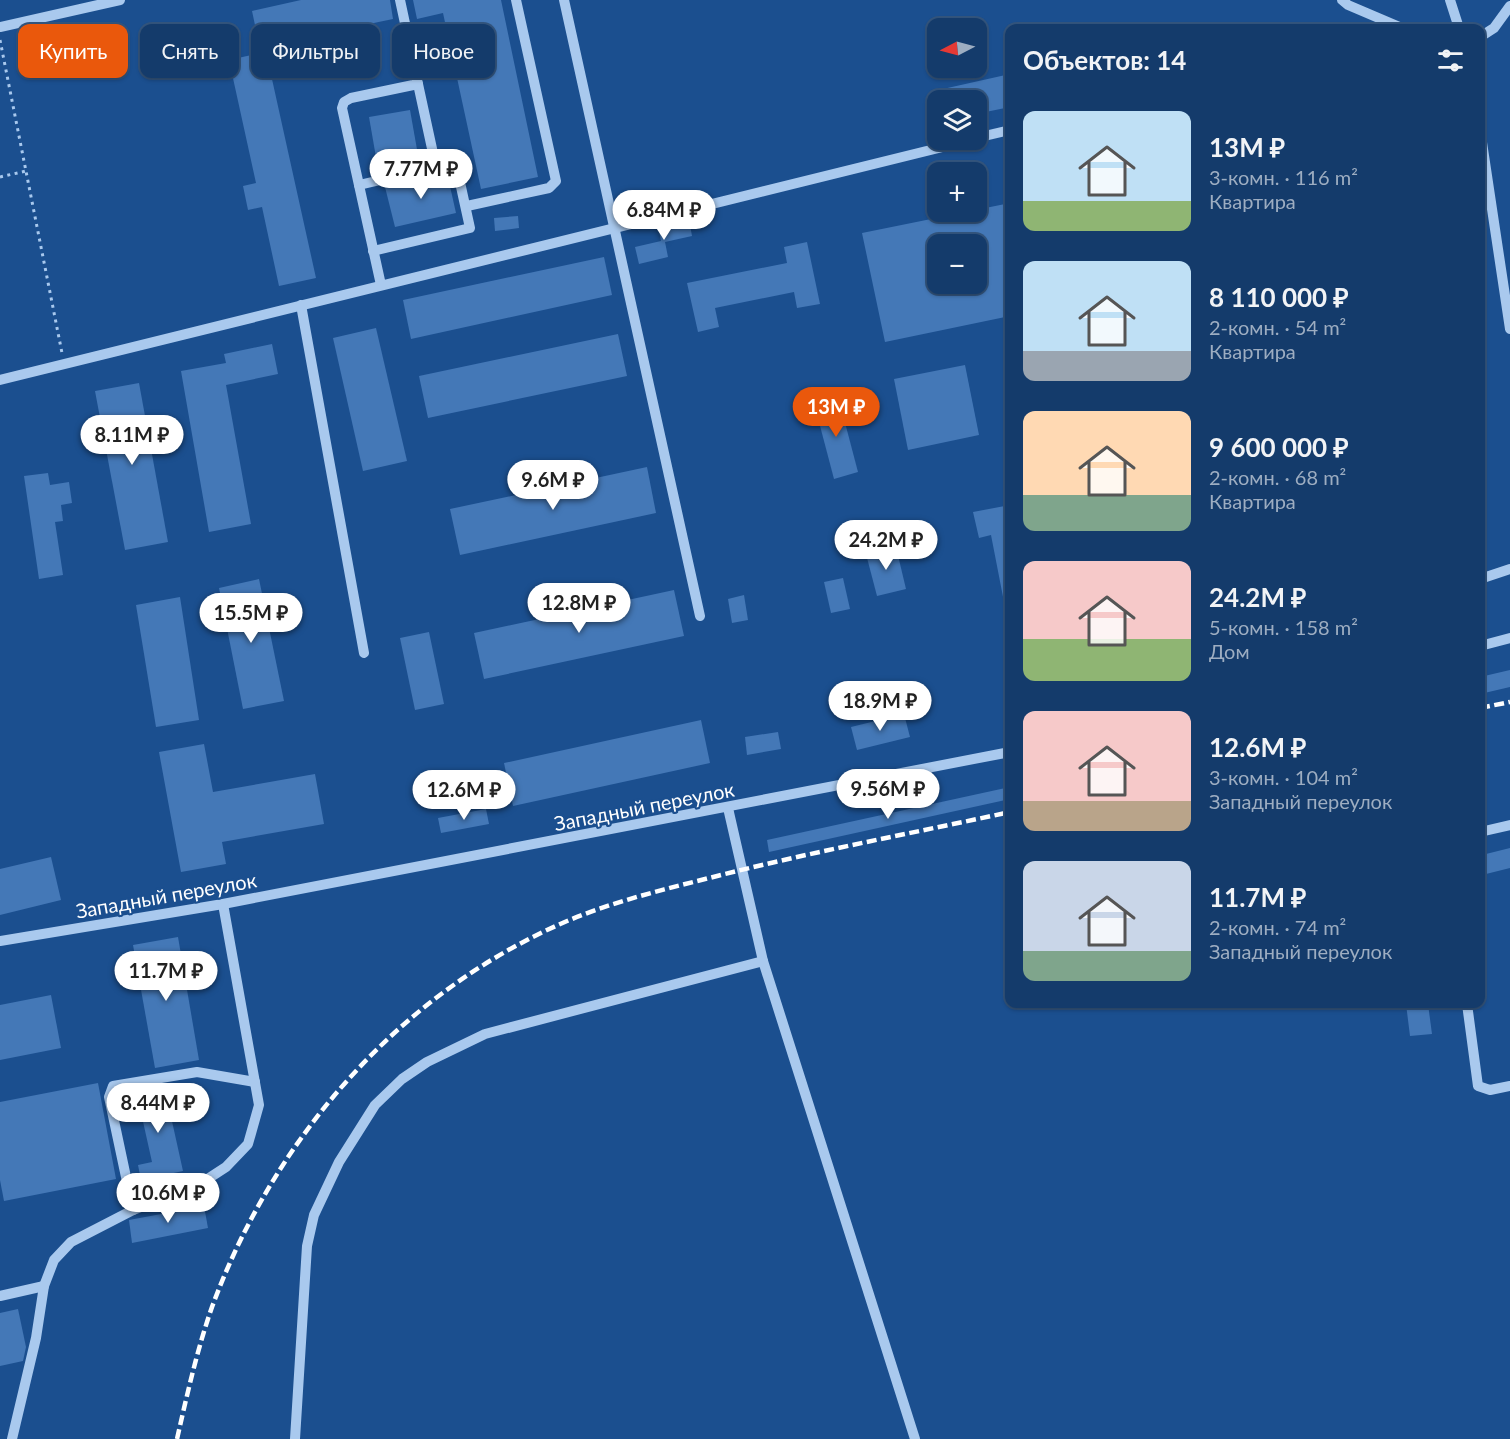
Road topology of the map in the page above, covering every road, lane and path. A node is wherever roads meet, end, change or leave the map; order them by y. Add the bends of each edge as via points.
1 (120, 0) edge
2 (400, 0) edge
3 (516, 0) edge
4 (564, 0) edge
5 (1342, 0) edge
6 (1450, 0) edge
7 (1510, 6) edge
8 (1392, 24) edge
9 (1458, 24) edge
10 (0, 27) edge
11 (1485, 34) edge
12 (0, 40) edge
13 (418, 84) junction
14 (1005, 131) edge
15 (987, 135) edge
16 (930, 150) edge
17 (1485, 162) edge
18 (436, 167) junction
19 (26, 171) junction
20 (0, 177) edge
21 (359, 185) junction
22 (467, 206) junction
23 (615, 227) junction
24 (373, 251) junction
25 (381, 285) junction
26 (301, 305) junction
27 (1510, 329) edge
28 (64, 363) junction
29 (0, 380) edge
30 (1510, 569) edge
31 (1485, 577) edge
32 (700, 616) dead end
33 (1510, 638) edge
34 (1485, 645) edge
35 (364, 653) dead end
36 (1005, 753) edge
37 (728, 808) junction
38 (1510, 825) edge
39 (1485, 831) edge
40 (223, 904) junction
41 (0, 941) edge
42 (763, 961) junction
43 (1468, 1008) edge
44 (255, 1082) junction
45 (1510, 1086) edge
46 (133, 1210) junction
47 (44, 1286) junction
48 (0, 1296) edge
49 (12, 1439) edge
50 (295, 1439) edge
51 (915, 1439) edge

1 - 10 street
2 - 13 street
3 - 22 street via 556,181 549,188
4 - 23 street
5 - 8 street
6 - 9 street
7 - 11 street
12 - 19 path
13 - 18 street
13 - 21 street via 344,102 342,108
14 - 15 street
16 - 23 street
17 - 27 street
18 - 21 street
18 - 22 street via 456,164
19 - 20 path
19 - 28 path
21 - 24 street
22 - 24 street via 471,222 465,231
23 - 25 street
23 - 32 street
24 - 25 street
25 - 26 street
26 - 28 street
26 - 35 street
28 - 29 street
30 - 31 street
33 - 34 street
36 - 37 street, Западный переулок
37 - 40 street, Западный переулок
37 - 42 street
38 - 39 street
40 - 41 street, Западный переулок
40 - 44 street
42 - 50 street via 485,1034 435,1057 384,1095 339,1162 314,1215 308,1246
42 - 51 street
43 - 45 street via 1478,1086 1490,1090
44 - 46 street via 259,1104 248,1143 226,1167 202,1182
44 - 46 street via 197,1072 113,1086 109,1096
46 - 47 street via 71,1242 54,1260
47 - 48 street
47 - 49 street

